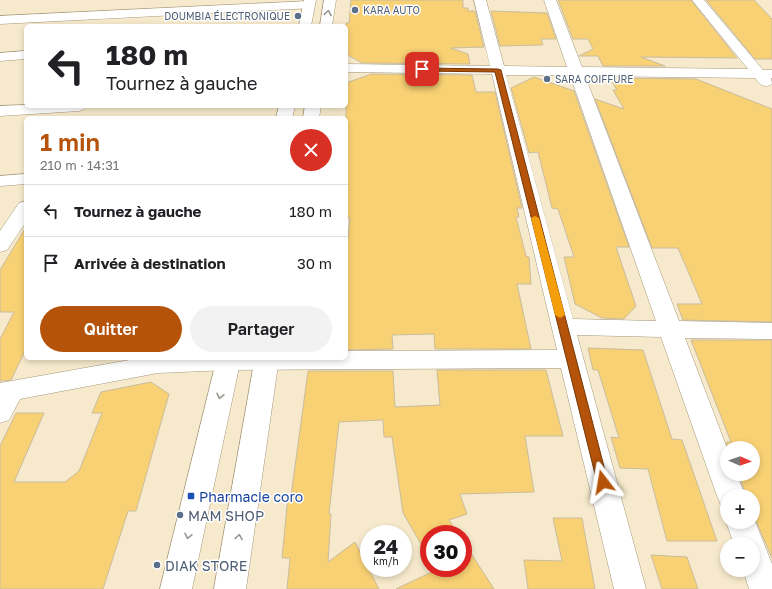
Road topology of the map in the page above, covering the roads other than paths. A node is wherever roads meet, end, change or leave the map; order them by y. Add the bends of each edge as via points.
1 (330, 0) edge
2 (480, 0) edge
3 (550, 0) edge
4 (698, 0) edge
5 (309, 2) edge
6 (195, 5) edge
7 (0, 20) edge
8 (305, 24) edge
9 (326, 24) edge
10 (24, 55) edge
11 (0, 56) edge
12 (348, 68) edge
13 (498, 70) junction
14 (576, 72) junction
15 (766, 74) edge
16 (772, 89) edge
17 (53, 108) edge
18 (0, 112) edge
19 (24, 179) edge
20 (0, 181) edge
21 (24, 210) edge
22 (0, 246) edge
23 (563, 327) junction
24 (670, 329) junction
25 (772, 331) edge
26 (572, 359) junction
27 (228, 360) edge
28 (266, 360) edge
29 (348, 360) edge
30 (4, 399) edge
31 (728, 489) edge
32 (760, 575) edge
33 (176, 589) edge
34 (230, 589) edge
35 (630, 589) edge
36 (765, 589) edge

9 -> 1 street
2 - 13 street
3 - 14 street
4 - 15 street
5 - 6 street
5 - 8 street
6 - 7 street
10 - 11 street
12 - 13 street
13 - 14 street
13 - 23 street
14 - 15 street
14 - 24 street
15 - 16 street
17 - 18 street
19 - 20 street
21 - 22 street
23 - 24 street
23 - 26 street
24 - 25 street
24 - 31 street
26 - 29 street
26 - 35 street
27 - 28 street
27 - 30 street via 158,364
27 -> 33 street
34 -> 28 street
32 - 36 street

